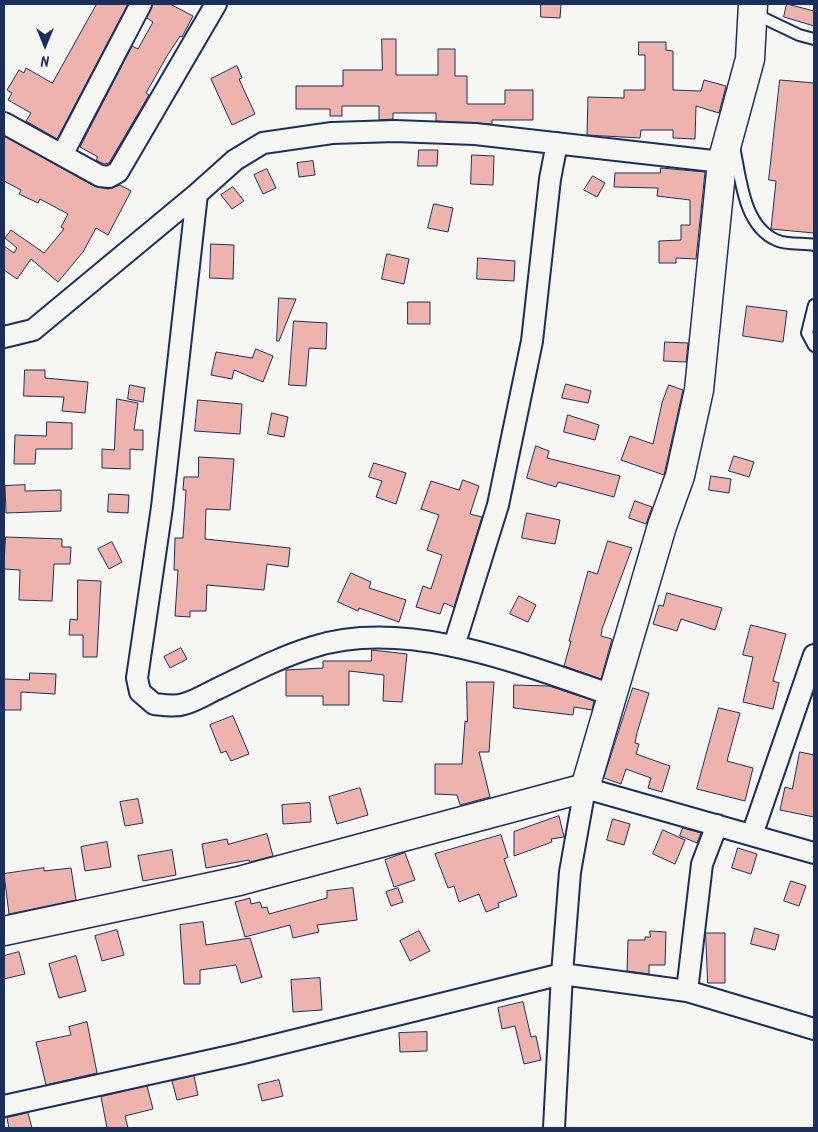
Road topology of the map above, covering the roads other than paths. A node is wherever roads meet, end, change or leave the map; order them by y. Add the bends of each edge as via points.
1 (141, 4) edge
2 (216, 4) edge
3 (753, 8) edge
4 (814, 40) edge
5 (4, 123) edge
6 (730, 132) junction
7 (558, 143) junction
8 (62, 155) junction
9 (722, 162) junction
10 (197, 194) junction
11 (814, 245) edge
12 (814, 305) edge
13 (4, 343) edge
14 (814, 346) edge
15 (454, 646) junction
16 (814, 656) edge
17 (612, 695) junction
18 (585, 788) junction
19 (717, 825) junction
20 (752, 835) junction
21 (814, 853) edge
22 (4, 931) edge
23 (562, 974) junction
24 (687, 990) junction
25 (814, 1030) edge
26 (4, 1106) edge
27 (554, 1128) edge

1 - 8 street
2 - 8 street via 118,172 109,177 100,176
3 - 4 lane
3 - 6 street via 750,59
5 - 8 street
6 - 9 street
6 - 11 lane via 748,207 759,228 777,241
7 - 9 street
7 - 10 street via 476,134 395,131 296,136 263,143 235,160
7 - 15 street via 550,178 532,341 498,505
9 - 17 street via 699,390 680,476
10 - 13 street via 33,330
10 - 15 street via 163,497 137,678 140,692 154,704 184,704 278,659 315,646 350,640 384,638
12 - 14 lane via 806,333
15 - 17 street
16 - 20 street
17 - 18 street
18 - 19 street
18 - 22 street via 239,881
18 - 23 street via 570,872
19 - 20 street
19 - 24 street via 702,864
20 - 21 street
23 - 24 street
23 - 26 street via 239,1054
23 - 27 street
24 - 25 street

